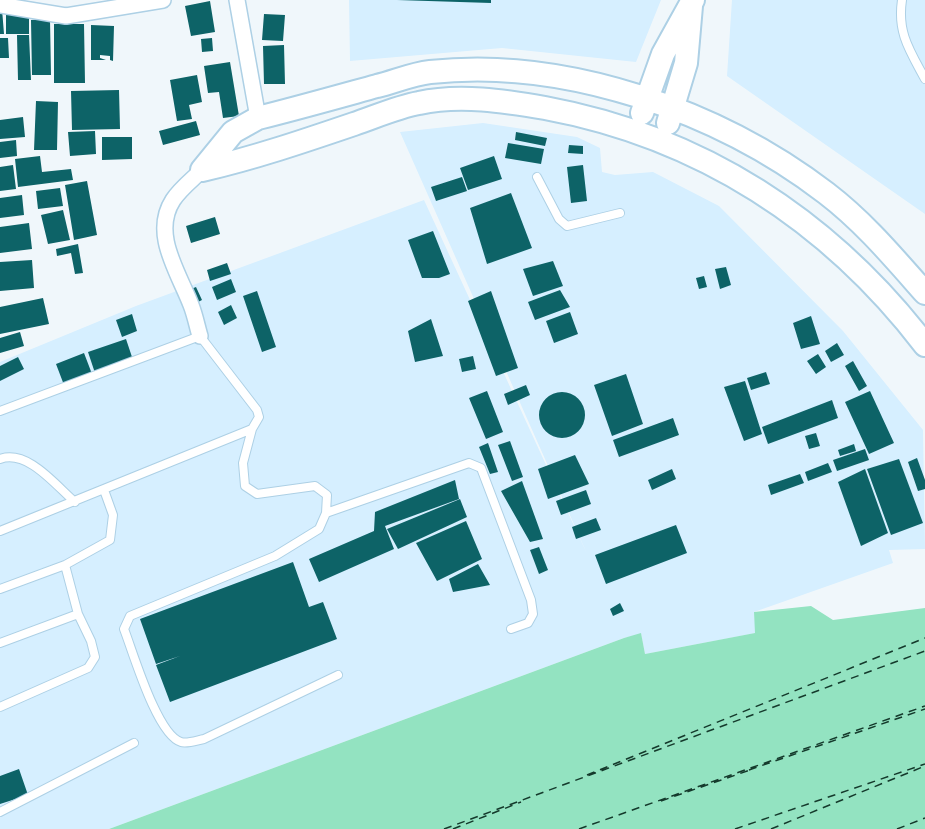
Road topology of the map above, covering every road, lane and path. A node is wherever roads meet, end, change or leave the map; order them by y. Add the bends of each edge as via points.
1 (163, 0) edge
2 (237, 0) edge
3 (902, 0) edge
4 (692, 2) edge
5 (0, 5) edge
6 (925, 80) edge
7 (646, 99) junction
8 (673, 110) junction
9 (258, 118) junction
10 (636, 131) junction
11 (662, 141) junction
12 (202, 170) junction
13 (537, 177) dead end
14 (620, 213) dead end
15 (925, 294) edge
16 (200, 336) junction
17 (925, 345) edge
18 (0, 411) edge
19 (252, 429) junction
20 (0, 459) edge
21 (104, 490) junction
22 (75, 502) junction
23 (326, 513) junction
24 (0, 531) edge
25 (65, 565) junction
26 (0, 589) edge
27 (78, 614) junction
28 (511, 629) dead end
29 (0, 644) edge
30 (338, 675) dead end
31 (0, 708) edge
32 (134, 743) dead end
33 (0, 812) edge

1 - 5 street via 66,16
2 - 9 street
3 - 6 lane via 902,35
4 - 7 main road via 663,54
4 - 8 main road via 686,63
7 - 8 main road
7 - 9 main road via 536,74 428,72
7 - 10 main road
8 - 11 main road
8 - 15 main road via 767,153 821,190 879,240
9 - 12 main road via 233,132
10 - 11 main road
10 - 12 main road via 583,115 523,104 477,100 419,102 244,160
11 - 17 main road via 786,207 872,285
12 - 16 street via 173,199 165,233 170,258
13 - 14 lane via 559,219 567,226
16 - 18 lane
16 - 19 lane via 257,411 259,417
19 - 21 lane
19 - 23 lane via 243,463 244,486 257,494 315,486 327,495
20 - 22 lane via 10,455 24,459
21 - 22 lane
21 - 25 lane via 113,515 110,540
22 - 24 lane
23 - 28 lane via 469,463 481,468 531,600 533,614 528,623
23 - 30 lane via 319,529 275,556 130,616 124,629 158,717 170,735 181,742 204,739
25 - 26 lane
25 - 27 lane
27 - 29 lane
27 - 31 lane via 94,657 88,668
32 - 33 lane

